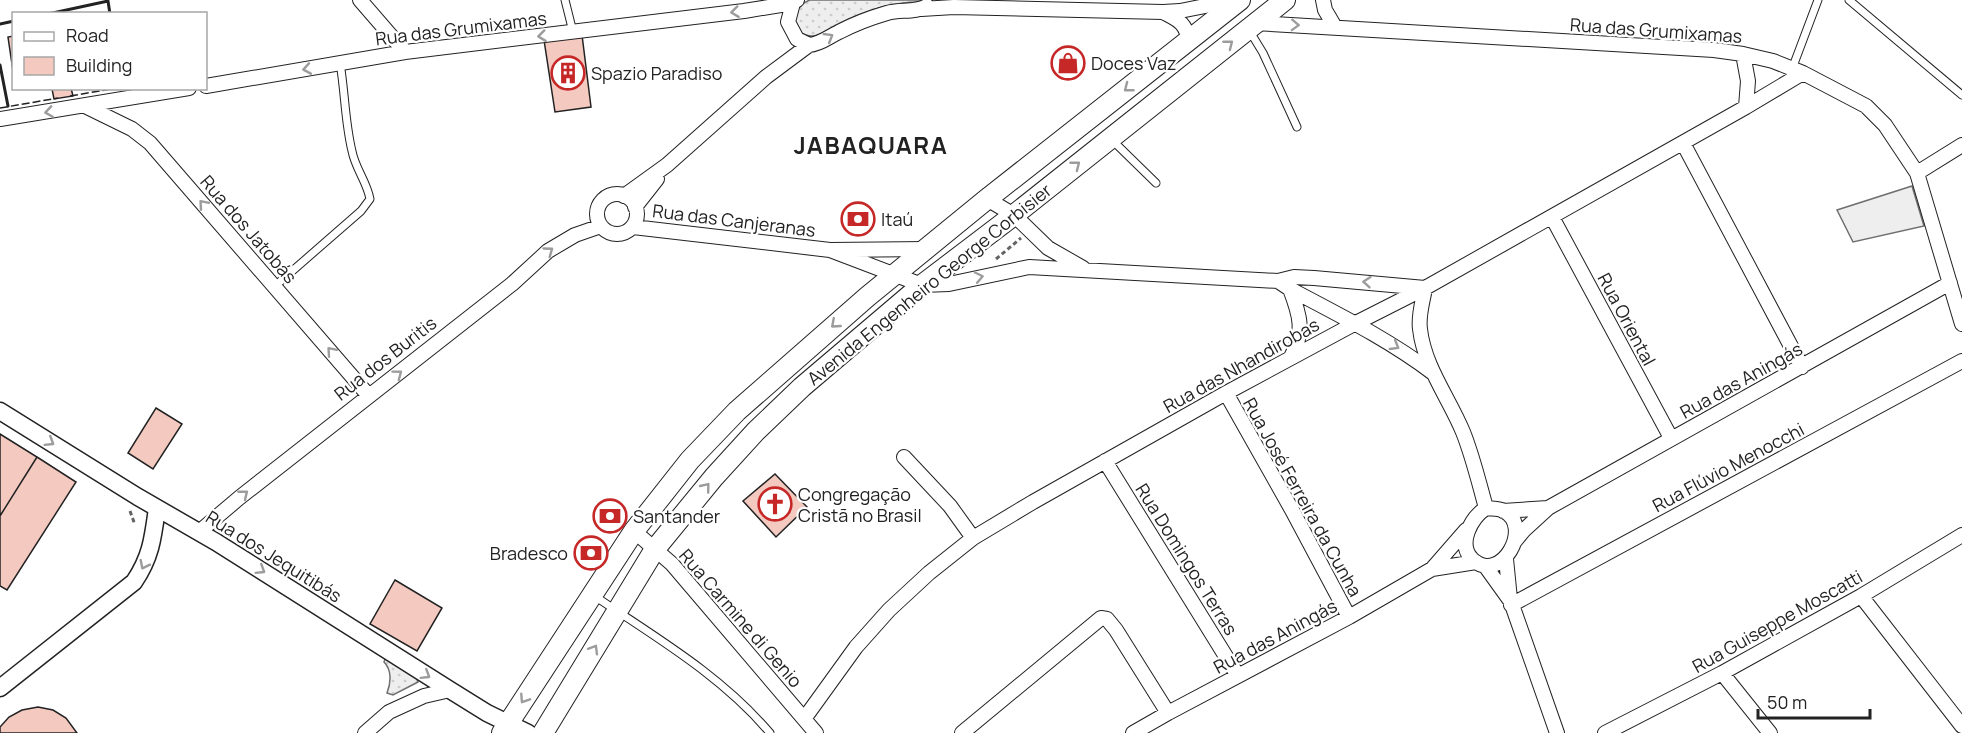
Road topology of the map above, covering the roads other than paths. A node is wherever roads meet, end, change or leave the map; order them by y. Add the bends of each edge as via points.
1 (360, 0) edge
2 (565, 0) edge
3 (935, 0) edge
4 (976, 0) edge
5 (1238, 0) edge
6 (1285, 0) edge
7 (1323, 0) edge
8 (1818, 0) edge
9 (1848, 0) edge
10 (795, 2) edge
11 (996, 7) junction
12 (921, 9) junction
13 (1163, 12) junction
14 (1252, 26) junction
15 (1335, 27) junction
16 (573, 32) junction
17 (1189, 40) junction
18 (803, 42) junction
19 (405, 52) junction
20 (1743, 54) junction
21 (340, 63) junction
22 (1798, 71) junction
23 (207, 86) edge
24 (177, 90) edge
25 (1962, 95) edge
26 (85, 106) junction
27 (1746, 107) junction
28 (0, 119) edge
29 (1297, 127) dead end
30 (1110, 138) junction
31 (1683, 143) junction
32 (1962, 145) edge
33 (667, 165) junction
34 (1917, 173) junction
35 (1156, 183) dead end
36 (624, 196) junction
37 (987, 199) junction
38 (635, 207) junction
39 (1014, 215) junction
40 (1552, 217) junction
41 (601, 226) junction
42 (633, 226) junction
43 (1042, 243) junction
44 (927, 249) junction
45 (830, 250) junction
46 (1029, 267) junction
47 (1087, 270) junction
48 (894, 276) junction
49 (1278, 280) junction
50 (1950, 283) junction
51 (921, 285) junction
52 (274, 286) junction
53 (1425, 288) junction
54 (1290, 289) junction
55 (1354, 324) junction
56 (1962, 324) edge
57 (1291, 357) junction
58 (1962, 361) edge
59 (1803, 367) junction
60 (1433, 373) junction
61 (1226, 393) junction
62 (369, 396) junction
63 (0, 411) edge
64 (1671, 438) junction
65 (904, 457) dead end
66 (1106, 461) junction
67 (157, 508) junction
68 (1486, 508) junction
69 (1548, 508) junction
70 (1503, 511) junction
71 (1469, 526) junction
72 (634, 531) junction
73 (199, 532) junction
74 (1962, 535) edge
75 (973, 538) junction
76 (1515, 541) junction
77 (655, 549) junction
78 (1506, 559) junction
79 (1481, 564) junction
80 (1432, 569) junction
81 (593, 594) junction
82 (1861, 596) junction
83 (1511, 602) junction
84 (617, 611) junction
85 (1349, 617) junction
86 (1722, 673) junction
87 (1238, 676) junction
88 (0, 688) edge
89 (450, 690) junction
90 (1168, 713) junction
91 (804, 719) junction
92 (1962, 726) edge
93 (505, 728) edge
94 (364, 733) edge
95 (528, 733) edge
96 (543, 733) edge
97 (770, 733) edge
98 (816, 733) edge
99 (962, 733) edge
100 (1133, 733) edge
101 (1557, 733) edge
102 (1605, 733) edge
103 (1770, 733) edge

1 - 19 street
2 - 16 lane
3 - 12 street
4 - 11 street
5 - 13 street
5 - 17 main road, Avenida Engenheiro George Corbisier
6 - 14 main road, Avenida Engenheiro George Corbisier
7 - 15 street
8 - 22 lane
9 - 25 lane
10 -> 16 street, Rua das Grumixamas
10 - 18 street via 788,22
11 - 12 street
11 - 13 street
18 -> 12 street via 825,41 870,18
13 - 17 street via 1182,23
14 -> 15 street, Rua das Grumixamas
14 - 29 lane
30 -> 14 main road, Avenida Engenheiro George Corbisier
15 - 20 street, Rua das Grumixamas
16 -> 19 street, Rua das Grumixamas
17 -> 37 main road, Avenida Engenheiro George Corbisier
18 - 33 street
19 - 21 street, Rua das Grumixamas
20 - 22 street, Rua das Grumixamas
20 - 27 street via 1748,81
21 -> 23 street, Rua das Grumixamas
21 - 52 lane via 352,152 370,199
22 - 27 street, Rua das Nhandirobas
22 - 34 street, Rua das Grumixamas via 1866,106 1885,125
24 - 26 street
26 -> 28 street
52 -> 26 street, Rua dos Jatobás via 150,143 132,129
27 - 31 street, Rua das Nhandirobas
30 - 35 lane
39 -> 30 main road, Avenida Engenheiro George Corbisier
31 - 40 street, Rua das Nhandirobas
31 - 59 street
32 - 34 street
33 - 36 street
33 - 38 street
34 - 50 street, Rua das Grumixamas
36 - 38 street
36 - 41 street via 612,195 602,202 597,214
37 - 39 street, Rua das Canjeranas
37 - 44 main road, Avenida Engenheiro George Corbisier
38 - 42 street
39 - 43 street, Rua das Canjeranas
39 - 51 main road, Avenida Engenheiro George Corbisier
40 - 53 street, Rua das Nhandirobas
40 - 64 street, Rua Oriental
41 - 42 street via 617,234
62 -> 41 street, Rua dos Buritis via 548,251
42 - 45 street, Rua das Canjeranas
43 - 46 street
43 - 47 street, Rua das Canjeranas
44 - 45 street, Rua das Canjeranas
44 - 48 main road, Avenida Engenheiro George Corbisier
45 - 48 street, Rua das Canjeranas
46 - 47 street, Rua das Canjeranas
51 -> 46 street, Rua das Canjeranas via 949,284
47 - 49 street, Rua das Canjeranas
48 - 51 street, Rua das Canjeranas
48 -> 72 main road, Avenida Engenheiro George Corbisier via 736,411 690,460
53 -> 49 street, Rua das Canjeranas via 1314,278
49 - 54 street
50 - 56 street, Rua das Grumixamas
50 - 59 street, Rua das Aningás
77 -> 51 main road, Avenida Engenheiro George Corbisier via 756,431
62 -> 52 street, Rua dos Jatobás
53 - 55 street, Rua das Nhandirobas
53 - 60 street via 1420,330
54 - 55 street
54 - 57 street via 1300,317 1300,334
55 - 57 street, Rua das Nhandirobas
55 -> 60 street via 1405,352
57 - 61 street, Rua das Nhandirobas
58 - 83 street, Rua Flúvio Menocchi
59 - 64 street, Rua das Aningás
60 - 68 street via 1462,432
61 - 66 street, Rua das Nhandirobas
61 - 85 street, Rua José Ferreira da Cunha
73 -> 62 street, Rua dos Buritis
63 -> 67 street, Rua dos Jequitibás
64 - 69 street, Rua das Aningás
65 - 75 street via 950,506
66 - 75 street, Rua das Nhandirobas
66 - 87 street, Rua Domingos Terras
67 - 73 street, Rua dos Jequitibás
67 -> 88 street via 151,547 134,582
68 - 70 street
68 - 71 street via 1476,514
69 - 70 street, Rua das Aningás
69 - 76 street, Rua das Aningás
70 - 76 street via 1513,518
71 - 79 street via 1465,542 1468,554
71 - 80 street, Rua das Aningás
72 - 77 street, Rua Carmine di Genio
72 - 81 main road, Avenida Engenheiro George Corbisier
73 -> 89 street, Rua dos Jequitibás
74 - 82 street, Rua Guiseppe Moscatti
75 - 91 street, Rua das Nhandirobas via 889,609
76 - 78 street
77 - 84 main road, Avenida Engenheiro George Corbisier
77 - 91 street, Rua Carmine di Genio
78 - 79 street via 1494,566
78 - 83 street
79 - 80 street, Rua das Aningás
79 - 83 street
80 - 85 street, Rua das Aningás
81 - 84 lane
81 -> 93 main road, Avenida Engenheiro George Corbisier
82 - 86 street, Rua Guiseppe Moscatti
82 - 92 street
83 - 101 street
96 -> 84 main road, Avenida Engenheiro George Corbisier
84 - 97 lane via 724,687
85 - 87 street, Rua das Aningás
86 - 102 street, Rua Guiseppe Moscatti
86 - 103 street
87 - 90 street, Rua das Aningás
89 - 93 street, Rua dos Jequitibás
89 - 94 street via 424,696 389,712
90 - 99 street via 1116,630 1101,618
90 - 100 street, Rua das Aningás
91 - 98 street, Rua Carmine di Genio
93 - 95 street, Rua dos Jequitibás

